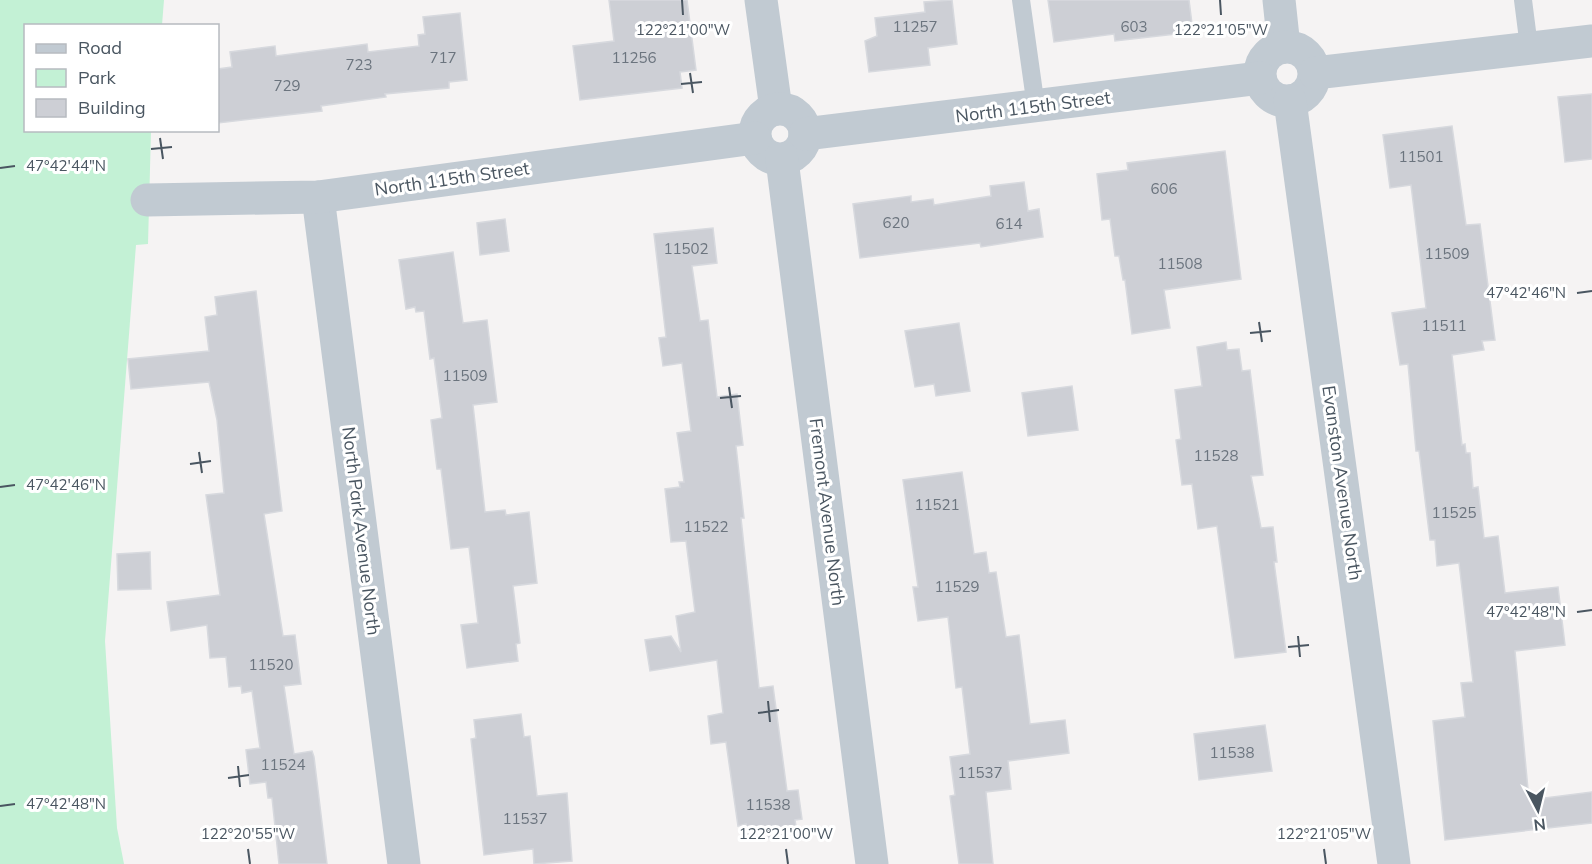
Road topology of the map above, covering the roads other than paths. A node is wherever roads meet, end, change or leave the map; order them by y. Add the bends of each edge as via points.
1 (761, 0) edge
2 (1021, 0) edge
3 (1279, 0) edge
4 (1523, 0) edge
5 (1592, 41) edge
6 (1284, 47) junction
7 (1529, 47) junction
8 (1315, 73) junction
9 (1260, 78) junction
10 (1290, 101) junction
11 (1036, 107) junction
12 (776, 109) junction
13 (805, 134) junction
14 (755, 138) junction
15 (782, 160) junction
16 (318, 197) junction
17 (147, 200) dead end
18 (404, 864) edge
19 (872, 864) edge
20 (1394, 864) edge

1 - 12 street
2 - 11 lane
3 - 6 street
4 - 7 lane
5 - 7 street
6 - 8 street via 1305,52
6 - 9 street via 1264,58
7 - 8 street
8 - 10 street via 1307,93
9 - 10 street via 1273,98
9 - 11 street, North 115th Street
10 - 20 street, Evanston Avenue North
11 - 13 street, North 115th Street
12 - 13 street via 796,115
12 - 14 street via 759,119
13 - 15 street via 797,153
14 - 15 street via 766,156
14 - 16 street, North 115th Street
15 - 19 street, Fremont Avenue North
16 - 17 street, North 115th Street
16 - 18 street, North Park Avenue North

